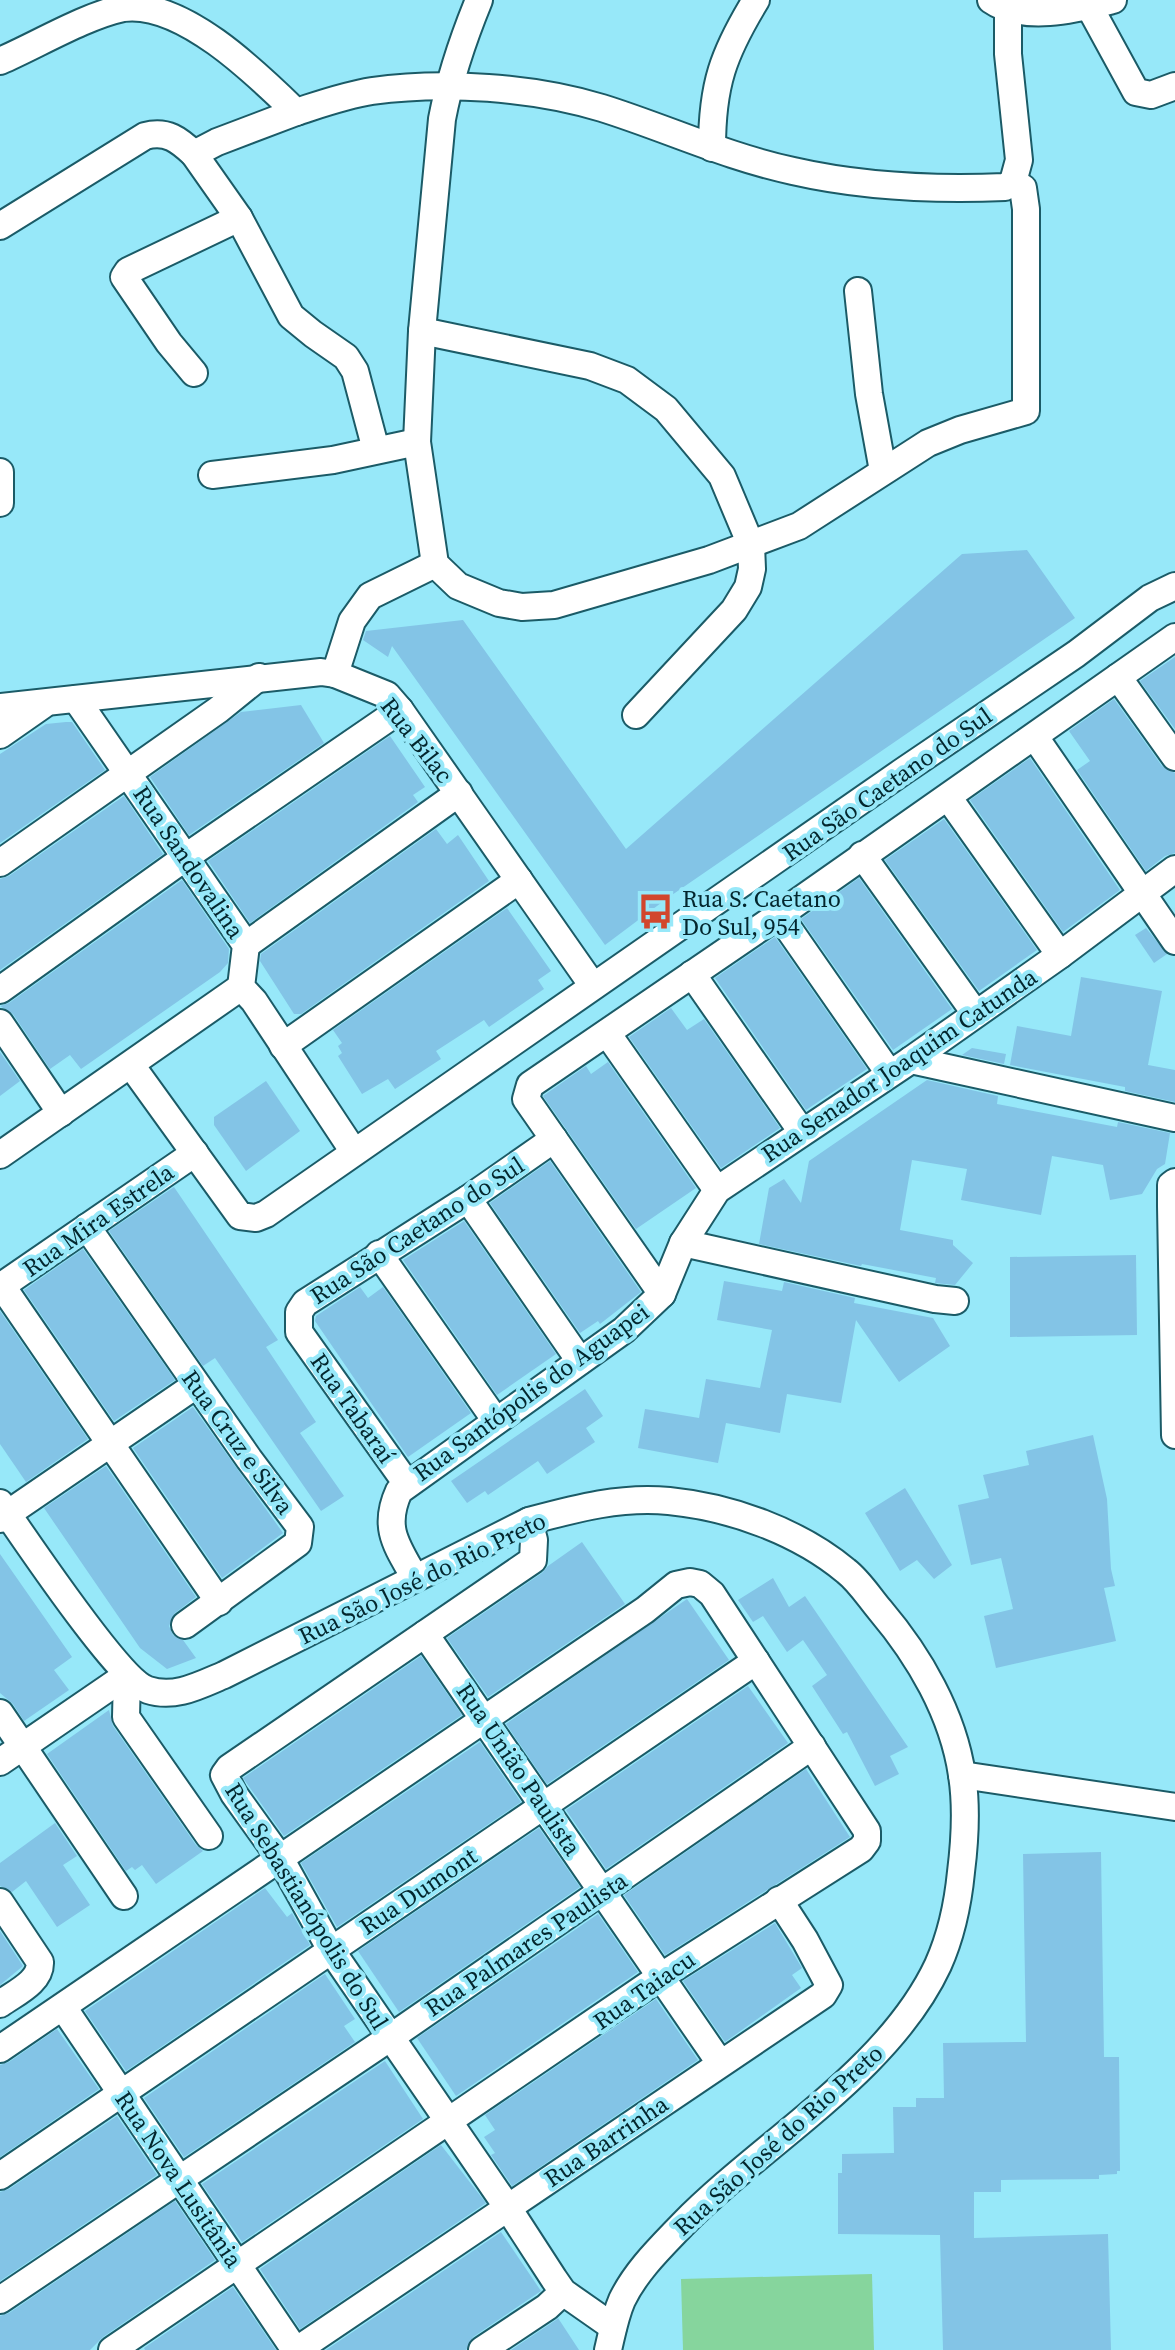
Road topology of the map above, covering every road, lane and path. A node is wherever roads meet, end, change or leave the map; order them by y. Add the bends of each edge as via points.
1 (479, 0) edge
2 (756, 0) edge
3 (1101, 3) edge
4 (1000, 4) edge
5 (0, 61) edge
6 (1175, 86) edge
7 (448, 87) junction
8 (296, 112) junction
9 (712, 148) junction
10 (194, 154) junction
11 (1013, 182) junction
12 (239, 218) junction
13 (0, 226) edge
14 (858, 291) dead end
15 (422, 331) junction
16 (194, 373) dead end
17 (417, 442) junction
18 (376, 450) junction
19 (883, 471) junction
20 (0, 472) edge
21 (212, 475) dead end
22 (0, 503) edge
23 (751, 545) junction
24 (435, 564) junction
25 (1175, 586) edge
26 (1175, 637) edge
27 (335, 674) junction
28 (259, 677) junction
29 (1118, 677) junction
30 (76, 699) junction
31 (46, 703) junction
32 (0, 707) edge
33 (400, 710) junction
34 (636, 715) dead end
35 (0, 735) edge
36 (1035, 737) junction
37 (1175, 757) edge
38 (129, 774) junction
39 (459, 793) junction
40 (948, 797) junction
41 (862, 855) junction
42 (187, 859) junction
43 (0, 863) edge
44 (1175, 869) edge
45 (519, 880) junction
46 (1142, 893) junction
47 (779, 915) junction
48 (1175, 941) edge
49 (246, 945) junction
50 (1060, 955) junction
51 (692, 974) junction
52 (593, 986) junction
53 (241, 987) junction
54 (0, 990) edge
55 (975, 1013) junction
56 (0, 1023) edge
57 (607, 1033) junction
58 (283, 1046) junction
59 (131, 1065) junction
60 (900, 1067) junction
61 (61, 1113) junction
62 (1175, 1118) edge
63 (802, 1132) junction
64 (554, 1139) junction
65 (354, 1152) junction
66 (195, 1153) junction
67 (0, 1155) edge
68 (1175, 1182) edge
69 (717, 1190) junction
70 (468, 1199) junction
71 (87, 1227) junction
72 (683, 1243) junction
73 (379, 1254) junction
74 (1, 1287) edge
75 (662, 1294) junction
76 (955, 1301) dead end
77 (299, 1332) joint
78 (580, 1361) junction
79 (1174, 1371) edge
80 (196, 1385) junction
81 (496, 1421) junction
82 (1175, 1435) edge
83 (111, 1443) junction
84 (407, 1484) junction
85 (3, 1512) edge
86 (529, 1521) junction
87 (415, 1578) junction
88 (219, 1602) junction
89 (185, 1625) dead end
90 (425, 1634) junction
91 (756, 1661) junction
92 (127, 1675) junction
93 (0, 1713) edge
94 (485, 1719) junction
95 (23, 1746) junction
96 (812, 1746) junction
97 (0, 1762) edge
98 (962, 1775) junction
99 (544, 1806) junction
100 (1175, 1807) edge
101 (209, 1836) dead end
102 (280, 1858) junction
103 (602, 1891) junction
104 (124, 1896) dead end
105 (779, 1900) junction
106 (0, 1902) edge
107 (331, 1950) junction
108 (660, 1977) junction
109 (0, 2004) edge
110 (63, 2007) junction
111 (391, 2037) junction
112 (0, 2049) edge
113 (720, 2063) junction
114 (120, 2094) junction
115 (450, 2122) junction
116 (0, 2176) edge
117 (180, 2179) junction
118 (508, 2208) junction
119 (237, 2265) junction
120 (563, 2292) junction
121 (0, 2300) edge
122 (610, 2339) edge
123 (112, 2350) edge
124 (296, 2350) edge
125 (482, 2350) edge

1 - 7 street
2 - 9 street via 723,60
3 - 4 street via 1028,11
3 - 6 street via 1136,92 1151,95
4 - 11 street via 1019,160
5 - 8 street via 100,15 149,7 210,38
7 - 8 street via 371,91
7 - 9 street via 568,99
7 - 15 street
8 - 10 street
9 - 11 street via 852,183 929,189 1005,187
10 - 12 street
10 - 13 street via 167,134 145,136
11 - 19 street via 1023,188 1026,209 1026,411 928,443
12 - 16 street via 124,277
12 - 18 street via 291,316 346,357 355,371
14 - 19 street
15 - 17 street
15 - 23 street via 590,366 627,380 666,409 722,476
17 - 18 street
17 - 24 street
18 - 21 street
19 - 23 street via 799,526
20 - 22 street
23 - 24 street via 554,605 522,607 458,586
23 - 34 street via 748,587 734,610
24 - 27 street via 370,596 352,621
25 - 52 street, Rua São Caetano do Sul via 1150,598
26 - 29 street, Rua São Caetano do Sul
27 - 28 street, Rua Bilac
27 - 33 street, Rua Bilac via 387,695
28 - 30 street, Rua Bilac
28 - 38 street
29 - 36 street, Rua São Caetano do Sul
29 - 37 street
30 - 31 street, Rua Bilac
30 - 38 street, Rua Sandovalina
31 - 32 street, Rua Bilac
31 - 35 street
33 - 39 street, Rua Bilac
33 - 42 street
36 - 40 street, Rua São Caetano do Sul
36 - 46 street
38 - 42 street, Rua Sandovalina
38 - 43 street
39 - 45 street, Rua Bilac
39 - 49 street
40 - 41 street, Rua São Caetano do Sul
40 - 50 street
41 - 47 street, Rua São Caetano do Sul
41 - 55 street
42 - 49 street, Rua Sandovalina
42 - 54 street
44 - 46 street, Rua Senador Joaquim Catunda
45 - 52 street, Rua Bilac
45 - 58 street
46 - 48 street
46 - 50 street, Rua Senador Joaquim Catunda
47 - 51 street, Rua São Caetano do Sul
47 - 60 street
49 - 53 street, Rua Sandovalina
50 - 55 street, Rua Senador Joaquim Catunda
51 - 57 street, Rua São Caetano do Sul
51 - 63 street
52 - 65 street, Rua São Caetano do Sul
53 - 58 street
53 - 59 street
55 - 60 street, Rua Senador Joaquim Catunda
56 - 61 street
57 - 64 street, Rua São Caetano do Sul via 530,1085 526,1099
57 - 69 street
58 - 65 street
59 - 61 street
59 - 66 street
60 - 62 street
60 - 63 street, Rua Senador Joaquim Catunda
61 - 67 street
63 - 69 street, Rua Senador Joaquim Catunda
64 - 70 street, Rua São Caetano do Sul
64 - 75 street
65 - 66 street, Rua São Caetano do Sul via 256,1218 240,1216
66 - 71 street, Rua Mira Estrela
68 - 79 street
69 - 72 street, Rua Senador Joaquim Catunda
70 - 73 street, Rua São Caetano do Sul
70 - 78 street
71 - 74 street, Rua Mira Estrela
71 - 80 street, Rua Cruz e Silva
72 - 75 street, Rua Senador Joaquim Catunda
72 - 76 street
73 - 77 street, Rua São Caetano do Sul via 305,1303 299,1312
73 - 81 street
74 - 83 street
75 - 78 street, Rua Santópolis do Aguapei
77 - 84 street, Rua Tabaraí
78 - 81 street, Rua Santópolis do Aguapei
79 - 82 street
80 - 83 street
80 - 88 street, Rua Cruz e Silva via 301,1535 298,1543
81 - 84 street, Rua Santópolis do Aguapei
83 - 85 street
83 - 88 street
84 - 87 street, Rua Santópolis do Aguapei via 392,1505 390,1521
85 - 92 street, Rua São José do Rio Preto
86 - 87 street, Rua São José do Rio Preto
86 - 90 street, Rua Sebastianópolis do Sul via 533,1560
86 - 98 street, Rua São José do Rio Preto via 617,1502 667,1501 758,1521 805,1544 848,1572 920,1662 948,1723
87 - 92 street, Rua São José do Rio Preto via 194,1688 160,1693 145,1690
88 - 89 street, Rua Cruz e Silva
90 - 94 street, Rua União Paulista
90 - 102 street, Rua Sebastianópolis do Sul via 225,1772 226,1781
91 - 94 street, Rua Taiacu via 712,1594 690,1582 676,1585
91 - 96 street, Rua Taiacu
91 - 99 street, Rua Dumont
92 - 95 street
92 - 101 street via 126,1717
93 - 95 street
94 - 99 street, Rua União Paulista
94 - 102 street
95 - 97 street
95 - 104 street
96 - 103 street, Rua Palmares Paulista
96 - 105 street, Rua Taiacu via 868,1836 861,1849
98 - 100 street
98 - 122 street, Rua São José do Rio Preto via 965,1837 960,1888 937,1967 897,2029 856,2074 744,2167 655,2253 634,2278
99 - 103 street, Rua União Paulista
99 - 107 street, Rua Dumont
102 - 107 street, Rua Sebastianópolis do Sul
102 - 110 street
103 - 108 street, Rua União Paulista
103 - 111 street, Rua Palmares Paulista
105 - 108 street, Rua Taiacu
105 - 113 street, Rua Barrinha via 824,1971 829,1989
106 - 109 street via 41,1971
107 - 111 street, Rua Sebastianópolis do Sul
107 - 114 street, Rua Dumont
108 - 113 street, Rua União Paulista
108 - 115 street, Rua Taiacu
110 - 112 street
110 - 114 street, Rua Nova Lusitânia
111 - 115 street, Rua Sebastianópolis do Sul
111 - 117 street, Rua Palmares Paulista
113 - 118 street, Rua Barrinha
114 - 116 street, Rua Dumont
114 - 117 street, Rua Nova Lusitânia
115 - 118 street, Rua Sebastianópolis do Sul
115 - 119 street, Rua Taiacu
117 - 119 street, Rua Nova Lusitânia
117 - 121 street, Rua Palmares Paulista
118 - 120 street, Rua Sebastianópolis do Sul
118 - 124 street, Rua Barrinha
119 - 123 street, Rua Taiacu
119 - 124 street, Rua Nova Lusitânia
120 - 122 street, Rua Sebastianópolis do Sul
120 - 125 street

